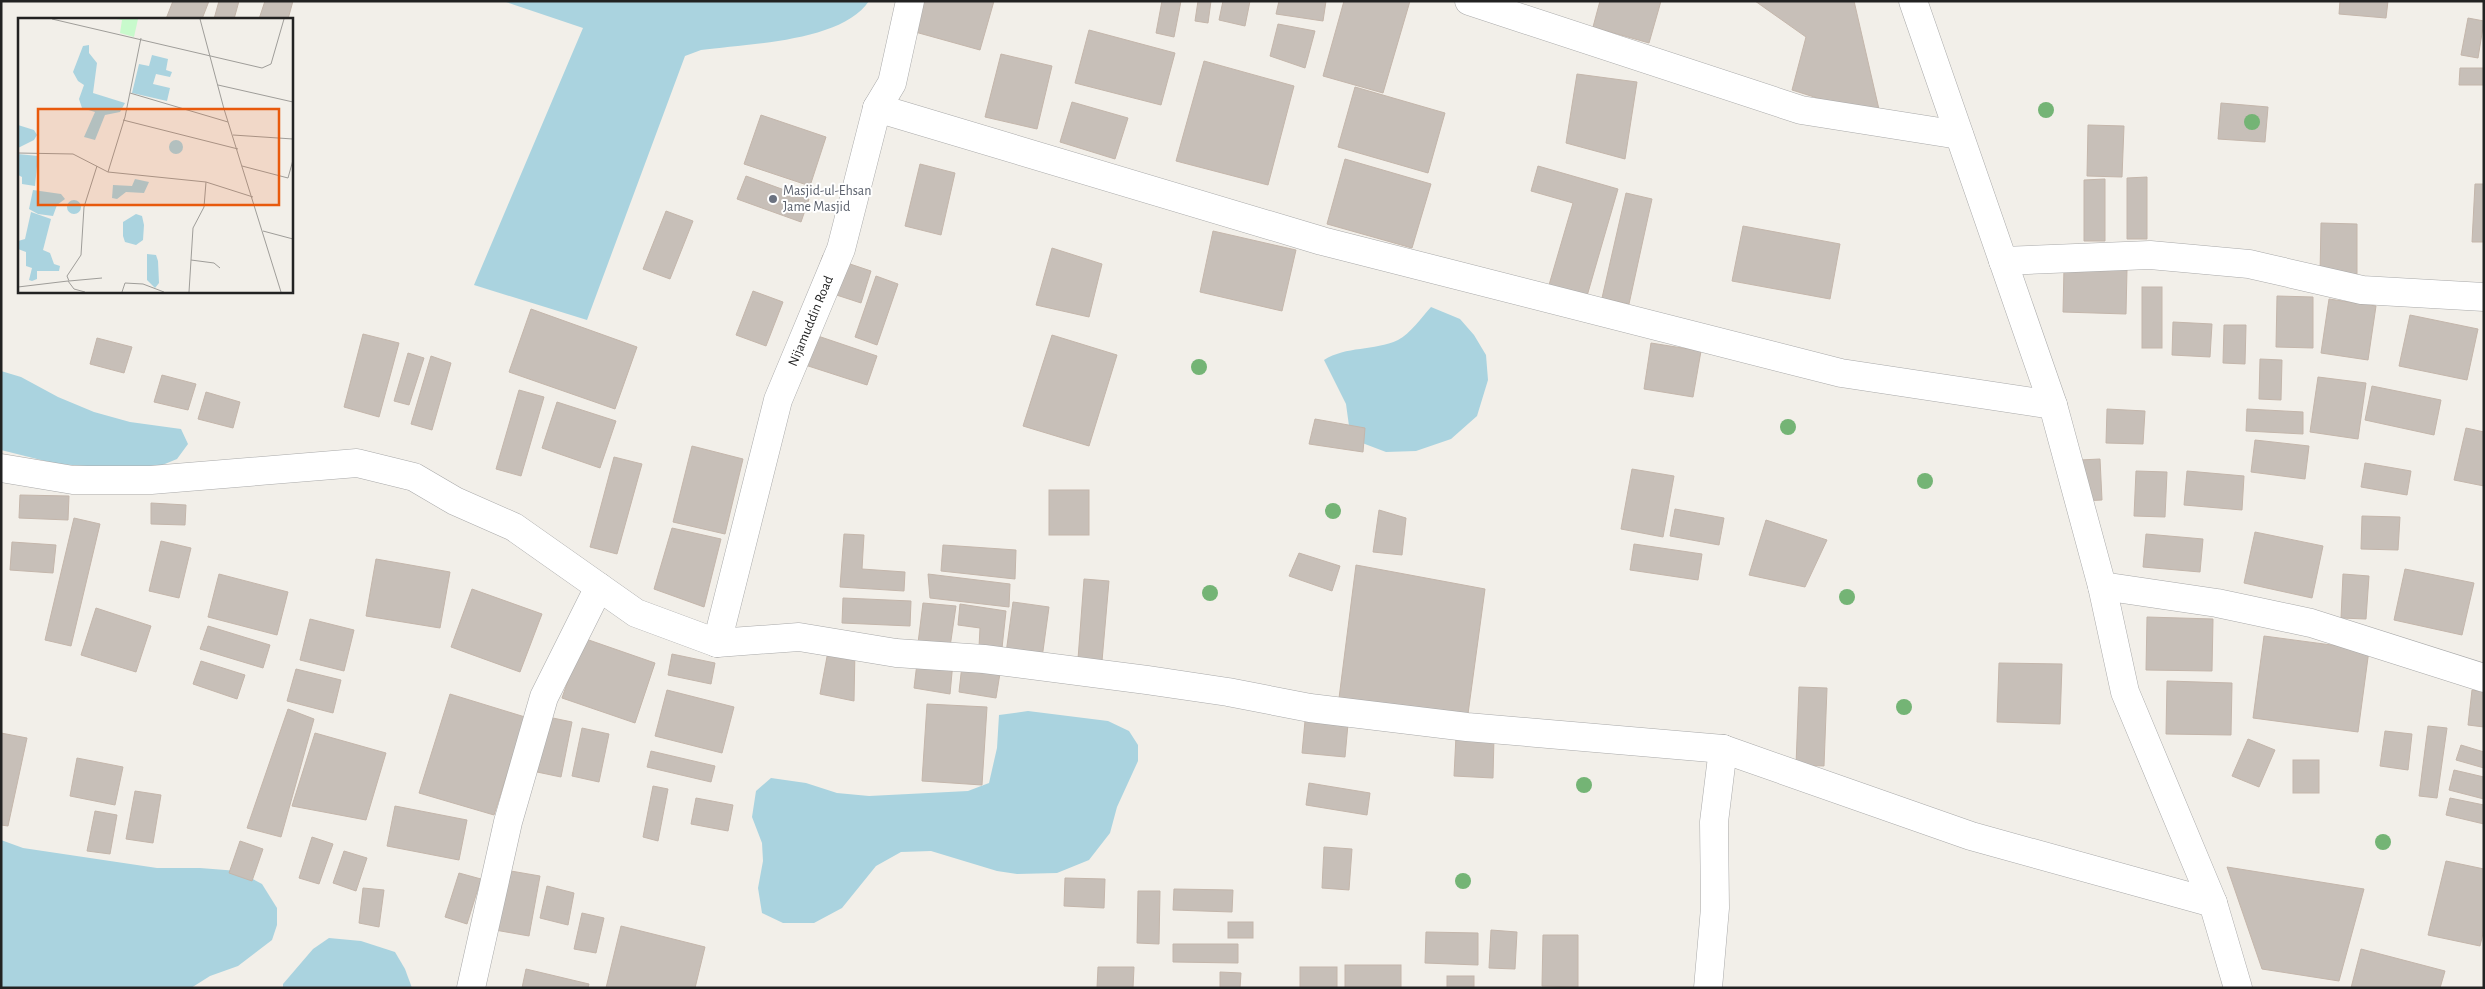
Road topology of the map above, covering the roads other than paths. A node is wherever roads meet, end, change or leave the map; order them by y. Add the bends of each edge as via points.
1 (910, 1) edge
2 (1468, 1) edge
3 (1913, 1) edge
4 (877, 108) junction
5 (1959, 135) junction
6 (2003, 261) junction
7 (2484, 296) edge
8 (2053, 405) junction
9 (1, 468) edge
10 (2102, 586) junction
11 (599, 588) junction
12 (717, 643) junction
13 (2484, 678) edge
14 (1723, 749) junction
15 (2213, 903) junction
16 (471, 988) edge
17 (1708, 988) edge
18 (2238, 988) edge

1 - 4 street, Nijamuddin Road via 892,83
2 - 5 street via 1801,110
3 - 5 street
4 - 8 street via 1322,241 1831,371
4 - 12 street, Nijamuddin Road via 841,249 778,400
5 - 6 street
6 - 7 street via 2150,255 2248,264 2362,290
6 - 8 street
8 - 10 street
9 - 11 street via 73,480 151,480 357,462 414,477 455,501 514,527
10 - 13 street via 2217,603 2311,623
10 - 15 street via 2125,692
11 - 12 street via 636,613
11 - 16 street via 544,697 508,822
12 - 14 street via 799,637 896,653 984,659 1147,680 1340,712 1467,727
14 - 15 street via 1971,836
14 - 17 street via 1714,822 1715,908
15 - 18 street

